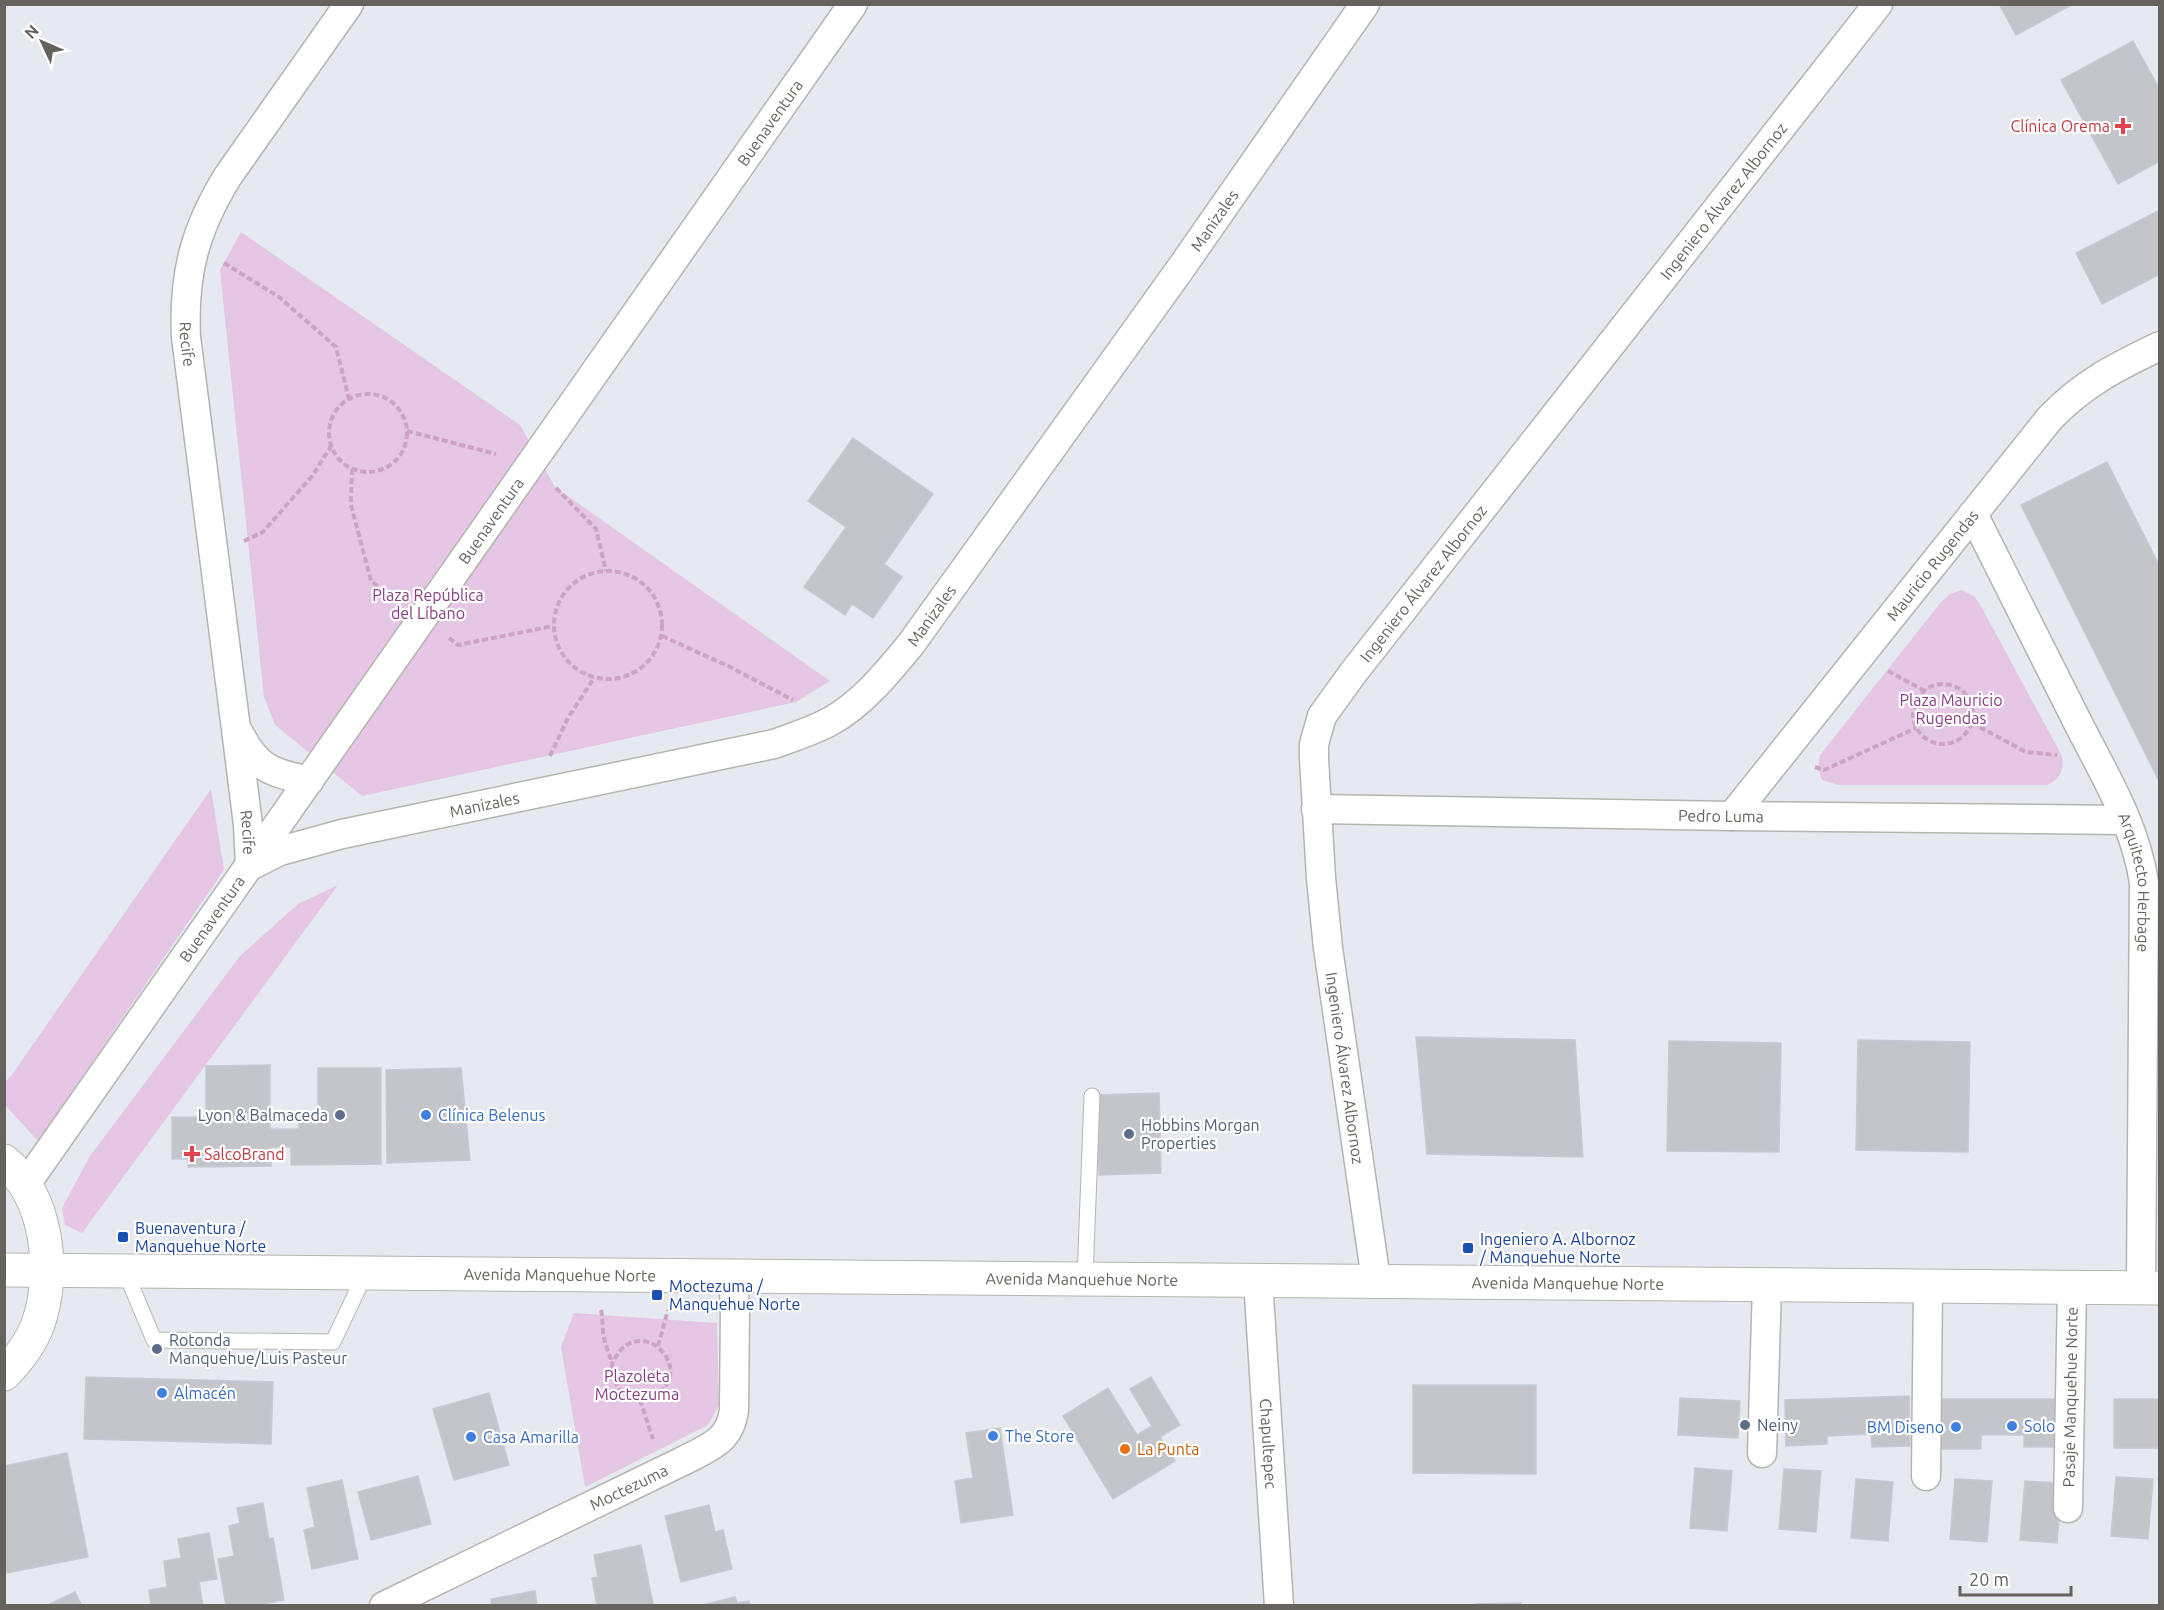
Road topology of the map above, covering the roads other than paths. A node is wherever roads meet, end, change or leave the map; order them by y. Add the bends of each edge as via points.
1 (349, 4) edge
2 (853, 4) edge
3 (1365, 4) edge
4 (1878, 4) edge
5 (2160, 346) edge
6 (1973, 514) junction
7 (237, 729) junction
8 (309, 781) junction
9 (1316, 809) junction
10 (1732, 816) junction
11 (2125, 820) junction
12 (250, 866) junction
13 (1092, 1096) dead end
14 (4, 1161) edge
15 (26, 1184) junction
16 (4, 1270) edge
17 (46, 1270) junction
18 (125, 1271) junction
19 (365, 1274) junction
20 (733, 1276) junction
21 (1085, 1278) junction
22 (1258, 1280) junction
23 (1376, 1280) junction
24 (1767, 1285) junction
25 (1928, 1287) junction
26 (2072, 1287) junction
27 (2150, 1288) edge
28 (4, 1374) edge
29 (1762, 1453) dead end
30 (1926, 1476) dead end
31 (2068, 1508) dead end
32 (384, 1605) edge
33 (1279, 1605) edge

1 - 7 street, Recife via 211,203 194,245 186,285 186,337
2 - 8 street, Buenaventura
3 - 12 street, Manizales via 911,644 871,690 831,721 774,744 342,834 280,851
4 - 9 street, Ingeniero Álvarez Albornoz via 1329,704 1314,744
5 - 6 street, Mauricio Rugendas via 2099,377 2066,402
6 - 10 street, Mauricio Rugendas
6 - 11 street, Arquitecto Herbage
7 - 8 street, Recife via 258,763 271,771
7 - 12 street, Recife
8 - 12 street, Buenaventura
9 - 10 street, Pedro Luma
9 - 23 street, Ingeniero Álvarez Albornoz via 1328,948
10 - 11 street, Pedro Luma
11 - 27 street, Arquitecto Herbage via 2144,883
12 - 15 street, Buenaventura
13 - 21 lane
14 - 15 street
15 - 17 street via 44,1230
16 - 17 street, Avenida Manquehue Norte
17 - 18 street, Avenida Manquehue Norte
17 - 28 street via 37,1326 27,1346
18 - 19 street, Avenida Manquehue Norte
18 - 19 lane via 154,1340 333,1342
19 - 20 street, Avenida Manquehue Norte
20 - 21 street, Avenida Manquehue Norte
20 - 32 street, Moctezuma via 734,1410 732,1422 719,1441
21 - 22 street, Avenida Manquehue Norte
22 - 23 street, Avenida Manquehue Norte
22 - 33 street, Chapultepec
23 - 24 street, Avenida Manquehue Norte
24 - 25 street, Avenida Manquehue Norte
24 - 29 street
25 - 26 street, Avenida Manquehue Norte
25 - 30 street
26 - 27 street, Avenida Manquehue Norte
26 - 31 street, Pasaje Manquehue Norte

